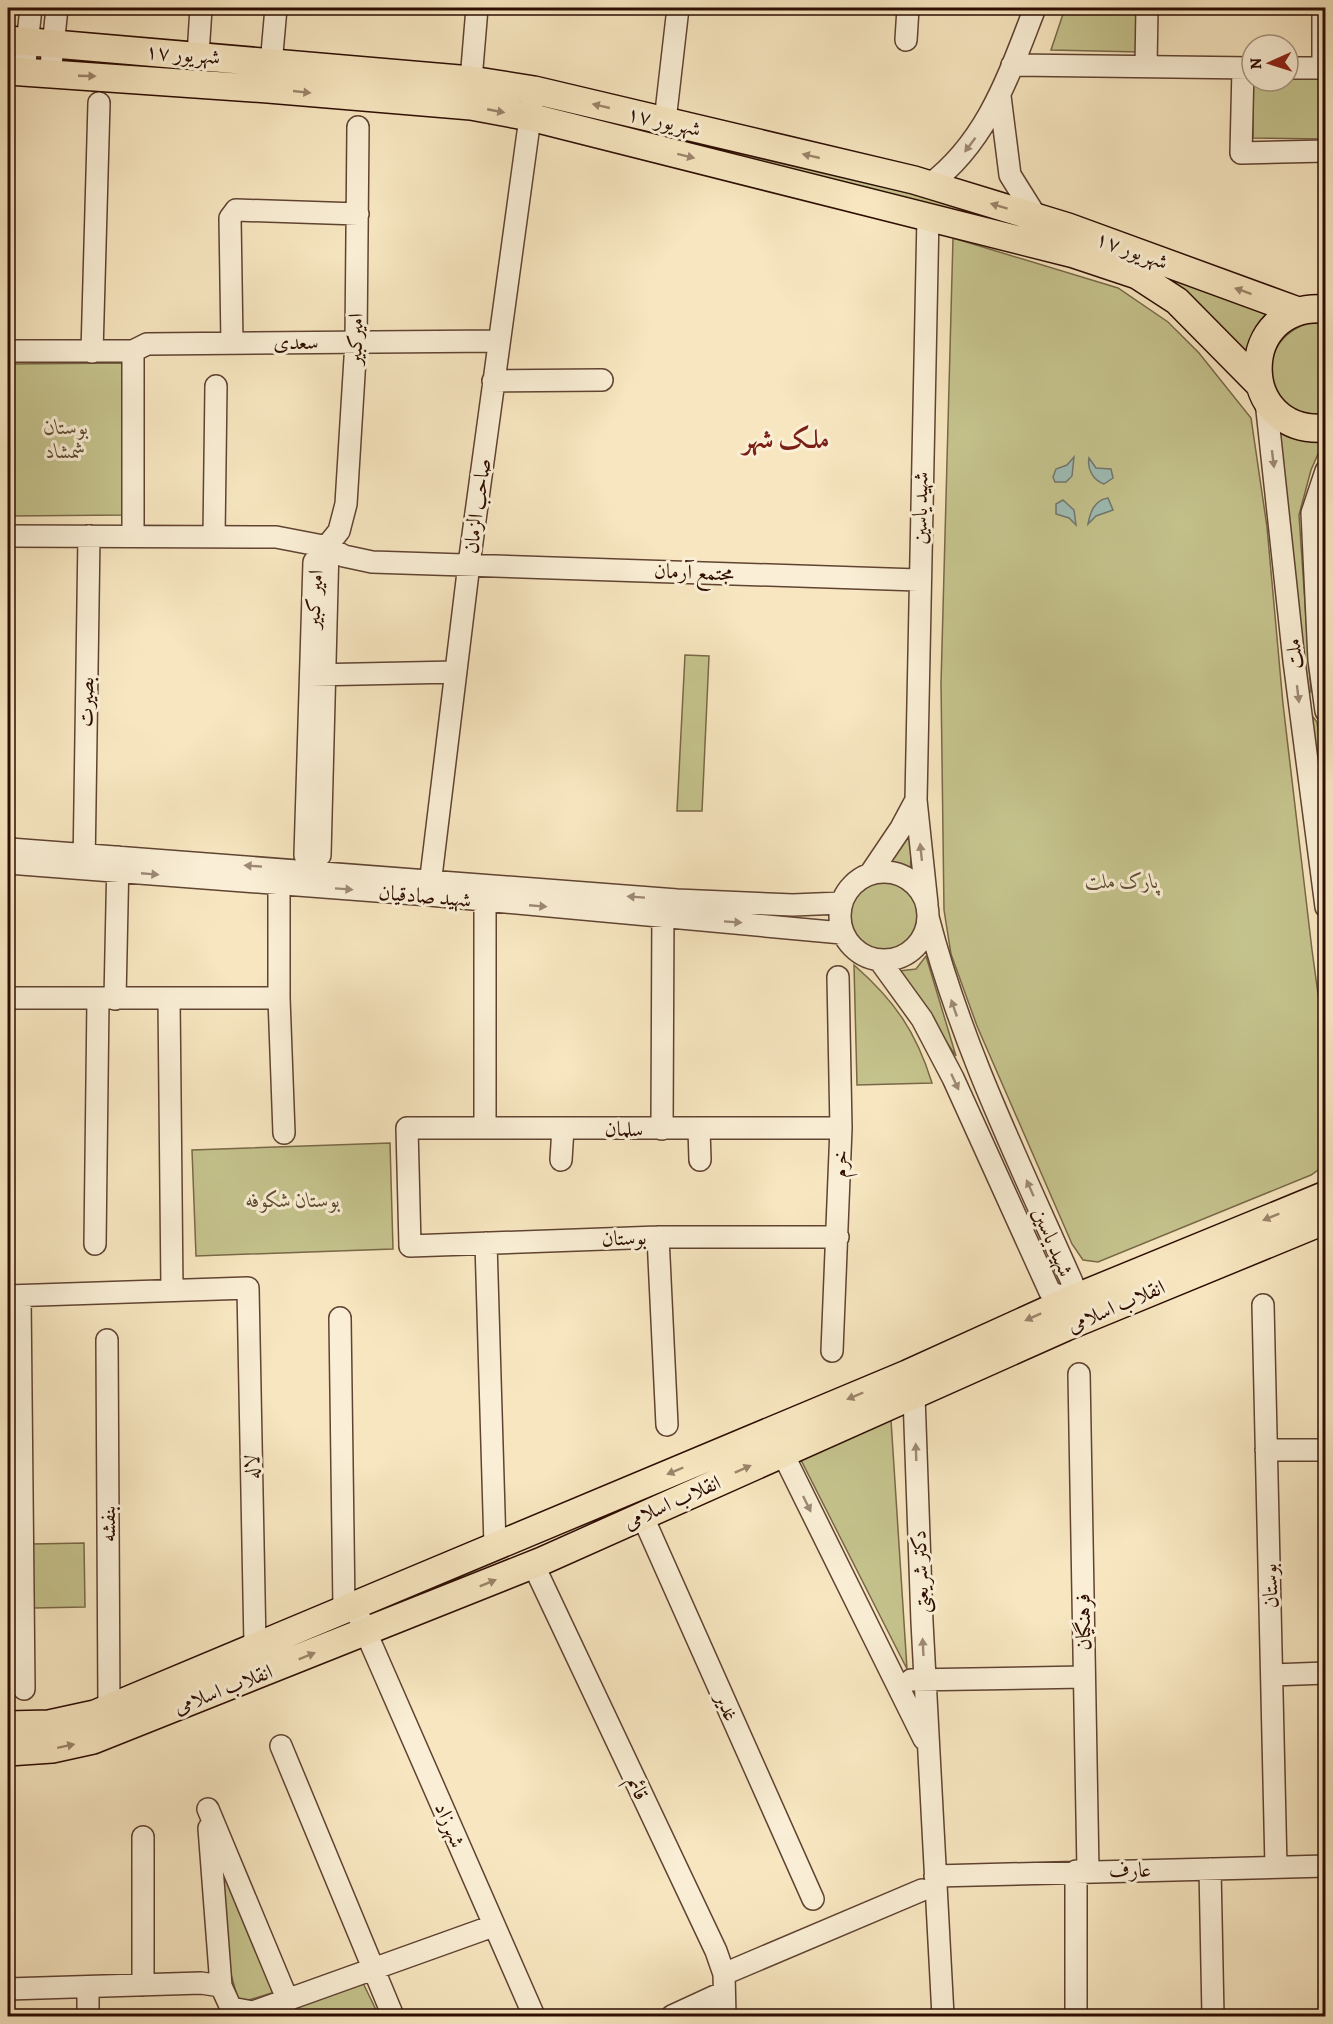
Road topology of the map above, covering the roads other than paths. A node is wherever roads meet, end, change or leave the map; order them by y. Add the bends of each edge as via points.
1 (31, 8) edge
2 (57, 8) edge
3 (201, 8) edge
4 (276, 8) edge
5 (477, 8) edge
6 (678, 8) edge
7 (908, 8) edge
8 (1035, 8) edge
9 (1147, 8) edge
10 (1323, 8) edge
11 (906, 40) dead end
12 (17, 41) edge
13 (54, 44) junction
14 (198, 55) junction
15 (272, 62) junction
16 (1012, 65) junction
17 (1146, 66) junction
18 (1240, 68) edge
19 (1300, 68) edge
20 (1324, 68) edge
21 (16, 72) edge
22 (50, 75) junction
23 (471, 80) junction
24 (268, 89) junction
25 (534, 90) junction
26 (1246, 93) edge
27 (1000, 96) junction
28 (99, 103) dead end
29 (530, 117) junction
30 (665, 121) junction
31 (358, 127) dead end
32 (1326, 151) edge
33 (929, 185) junction
34 (358, 214) junction
35 (928, 216) junction
36 (1037, 218) junction
37 (1326, 309) edge
38 (1298, 311) junction
39 (498, 341) junction
40 (356, 342) junction
41 (232, 343) junction
42 (8, 351) edge
43 (132, 351) junction
44 (92, 352) junction
45 (493, 381) junction
46 (602, 381) dead end
47 (216, 386) dead end
48 (1262, 392) junction
49 (1326, 428) edge
50 (1326, 471) edge
51 (133, 535) junction
52 (8, 536) edge
53 (89, 536) junction
54 (214, 536) junction
55 (327, 547) junction
56 (469, 564) junction
57 (918, 580) junction
58 (456, 672) junction
59 (318, 675) junction
60 (1325, 705) edge
61 (916, 800) junction
62 (8, 849) edge
63 (84, 861) junction
64 (8, 863) edge
65 (118, 864) junction
66 (870, 874) junction
67 (279, 876) junction
68 (430, 887) junction
69 (485, 893) junction
70 (841, 903) junction
71 (1326, 907) edge
72 (663, 908) junction
73 (927, 910) junction
74 (842, 933) junction
75 (880, 961) junction
76 (838, 977) dead end
77 (8, 998) edge
78 (279, 998) junction
79 (106, 999) junction
80 (169, 999) junction
81 (485, 1127) junction
82 (563, 1128) junction
83 (841, 1128) junction
84 (662, 1129) junction
85 (699, 1129) junction
86 (284, 1133) dead end
87 (561, 1160) dead end
88 (700, 1160) dead end
89 (1326, 1195) edge
90 (1326, 1220) edge
91 (658, 1237) junction
92 (838, 1237) junction
93 (486, 1243) junction
94 (95, 1244) dead end
95 (410, 1246) joint
96 (172, 1290) junction
97 (14, 1296) edge
98 (1263, 1305) dead end
99 (1074, 1311) junction
100 (340, 1318) dead end
101 (107, 1340) dead end
102 (832, 1351) dead end
103 (1079, 1374) dead end
104 (914, 1396) junction
105 (667, 1425) dead end
106 (1266, 1450) junction
107 (1326, 1450) edge
108 (782, 1452) junction
109 (14, 1490) edge
110 (642, 1515) junction
111 (495, 1545) junction
112 (533, 1564) junction
113 (349, 1607) junction
114 (367, 1632) junction
115 (255, 1646) junction
116 (1326, 1673) edge
117 (1272, 1675) junction
118 (1084, 1677) junction
119 (925, 1679) junction
120 (895, 1680) junction
121 (24, 1689) dead end
122 (109, 1708) junction
123 (8, 1725) edge
124 (281, 1746) dead end
125 (929, 1747) junction
126 (8, 1752) edge
127 (143, 1837) dead end
128 (1326, 1866) edge
129 (1276, 1867) junction
130 (1210, 1869) junction
131 (1082, 1871) junction
132 (929, 1883) junction
133 (813, 1899) dead end
134 (494, 1926) junction
135 (374, 1970) junction
136 (724, 1983) junction
137 (143, 1985) junction
138 (220, 1986) junction
139 (88, 1987) junction
140 (8, 1989) edge
141 (288, 2001) junction
142 (230, 2012) edge
143 (88, 2016) edge
144 (393, 2016) edge
145 (534, 2016) edge
146 (672, 2016) edge
147 (725, 2016) edge
148 (943, 2016) edge
149 (1077, 2016) edge
150 (1213, 2016) edge

1 - 12 street
2 - 13 street
3 - 14 street
4 - 15 street
5 - 23 street
6 - 30 street
7 - 11 street
8 - 16 street
9 - 17 street
10 - 20 street
12 - 13 main road, ۱۷ شهریور
12 - 21 street
13 - 14 main road, ۱۷ شهریور
13 - 22 street
14 - 15 main road, ۱۷ شهریور
15 - 23 main road, ۱۷ شهریور
15 - 24 street
16 - 17 street
16 - 27 street
17 - 18 street
19 - 20 street
21 - 22 main road, ۱۷ شهریور
22 -> 24 main road, ۱۷ شهریور
23 - 25 main road, ۱۷ شهریور
24 -> 29 main road, ۱۷ شهریور via 471,106
25 - 29 street, صاحب الزمان
30 -> 25 main road, ۱۷ شهریور
26 - 32 street via 1241,153
27 -> 33 street via 953,167
27 - 36 street via 1010,175
28 - 44 street
29 -> 35 main road, ۱۷ شهریور
29 - 39 street, صاحب الزمان
33 -> 30 main road, ۱۷ شهریور
31 - 34 street, امیرکبیر
36 -> 33 main road, ۱۷ شهریور
34 - 40 street, امیرکبیر
34 - 41 street via 233,212
35 - 48 main road, ۱۷ شهریور via 1074,254 1137,275 1177,301
35 - 57 street, شهید یاسین
38 -> 36 main road, ۱۷ شهریور
37 - 38 main road
38 - 48 main road via 1282,319 1264,340 1257,365
39 - 40 street, سعدی
39 - 45 street, صاحب الزمان
40 - 41 street, سعدی
40 - 55 street, امیرکبیر via 346,504 339,531
41 - 43 street, سعدی via 147,344
42 - 44 street, سعدی
43 - 44 street, سعدی
43 - 51 street
45 - 46 street
45 - 56 street, صاحب الزمان
47 - 54 street
48 - 49 main road, ۱۷ شهریور via 1277,414 1291,423
48 -> 71 street, ملت
50 - 60 street, ملت via 1312,513
51 - 53 street, مجتمع آرمان
51 - 54 street, مجتمع آرمان
52 - 53 street, مجتمع آرمان
53 - 63 street, بصیرت
54 - 55 street, مجتمع آرمان via 276,537
55 - 56 street, مجتمع آرمان via 356,560
55 - 59 street, امیر کبیر
56 - 57 street, مجتمع آرمان
56 - 58 street, صاحب الزمان
57 - 61 street, شهید یاسین
58 - 59 street
58 - 68 street, صاحب الزمان
59 - 59 street, امیر کبیر via 305,855 312,859 320,855
61 - 66 street, شهید یاسین
73 -> 61 street, شهید یاسین
62 - 63 street, شهید صادقیان
63 - 64 street, شهید صادقیان
63 - 65 street, شهید صادقیان
65 - 67 street, شهید صادقیان
65 - 79 street
66 - 70 street, شهید یاسین via 857,880
66 - 73 street, شهید یاسین via 904,876 914,884
67 - 68 street, شهید صادقیان
67 - 78 street
68 - 69 street, شهید صادقیان
69 - 72 street, شهید صادقیان
69 - 81 street
70 - 72 street, شهید صادقیان
70 - 74 street
72 -> 74 street, شهید صادقیان
72 - 84 street
73 - 75 street, شهید یاسین via 926,932 919,944 895,960
99 -> 73 street, شهید یاسین via 1072,1282 963,1033 944,980
74 - 75 street, شهید یاسین via 855,951
75 -> 99 street, شهید یاسین via 922,1019 953,1078 1050,1292
76 - 83 street, خرم
77 - 79 street
78 - 80 street
78 - 86 street
79 - 80 street
79 - 94 street
80 - 96 street
81 - 82 street, سلمان
81 - 95 street, سلمان via 407,1128
82 - 84 street, سلمان
82 - 87 street
83 - 85 street, سلمان
83 - 92 street, خرم
84 - 85 street, سلمان
85 - 88 street
89 -> 99 main road, انقلاب اسلامی
90 - 99 main road, انقلاب اسلامی
91 - 92 street, بوستان
91 - 93 street, بوستان
91 - 105 street
92 - 102 street, خرم
93 - 95 street, بوستان
93 - 111 street
96 - 97 street
96 - 115 street, لاله via 248,1288
97 - 109 street
98 - 106 street, بوستان
99 - 104 main road, انقلاب اسلامی
99 -> 111 main road, انقلاب اسلامی via 896,1378
100 - 113 street
101 - 122 street, بنفشه
103 - 118 street, فرهنگیان
104 - 108 main road, انقلاب اسلامی
119 -> 104 street, دکتر شریعتی
106 - 107 street
106 - 117 street, بوستان
110 -> 108 main road, انقلاب اسلامی
108 -> 120 street, دکتر شریعتی
109 - 121 street
110 - 112 main road, انقلاب اسلامی
110 - 133 street, غدیر
111 - 113 main road, انقلاب اسلامی
114 -> 112 main road, انقلاب اسلامی
112 - 136 street, قائم via 716,1951
113 - 114 street, شهرزاد
113 - 115 main road, انقلاب اسلامی
126 -> 114 main road, انقلاب اسلامی via 52,1749 93,1740
114 - 134 street, شهرزاد
115 - 122 main road, انقلاب اسلامی
116 - 117 street
117 - 129 street, بوستان
118 - 119 street
118 - 131 street, فرهنگیان
119 - 120 street
119 - 125 street, دکتر شریعتی
120 - 125 street, دکتر شریعتی
122 - 123 main road, انقلاب اسلامی via 49,1724
124 - 135 street
125 - 132 street, دکتر شریعتی
127 - 137 street
128 - 129 street, عارف
129 - 130 street, عارف
130 - 131 street, عارف
130 - 150 street
131 - 132 street, عارف
131 - 149 street, فرهنگیان
132 - 136 street, عارف
132 - 148 street, دکتر شریعتی
134 - 135 street
134 - 145 street, شهرزاد
135 - 141 street
135 - 144 street
136 - 146 street, عارف
136 - 147 street, قائم
137 - 138 street
137 - 139 street
138 - 141 street via 208,1809
138 - 142 street
139 - 140 street
139 - 143 street
141 - 142 street via 253,2012

